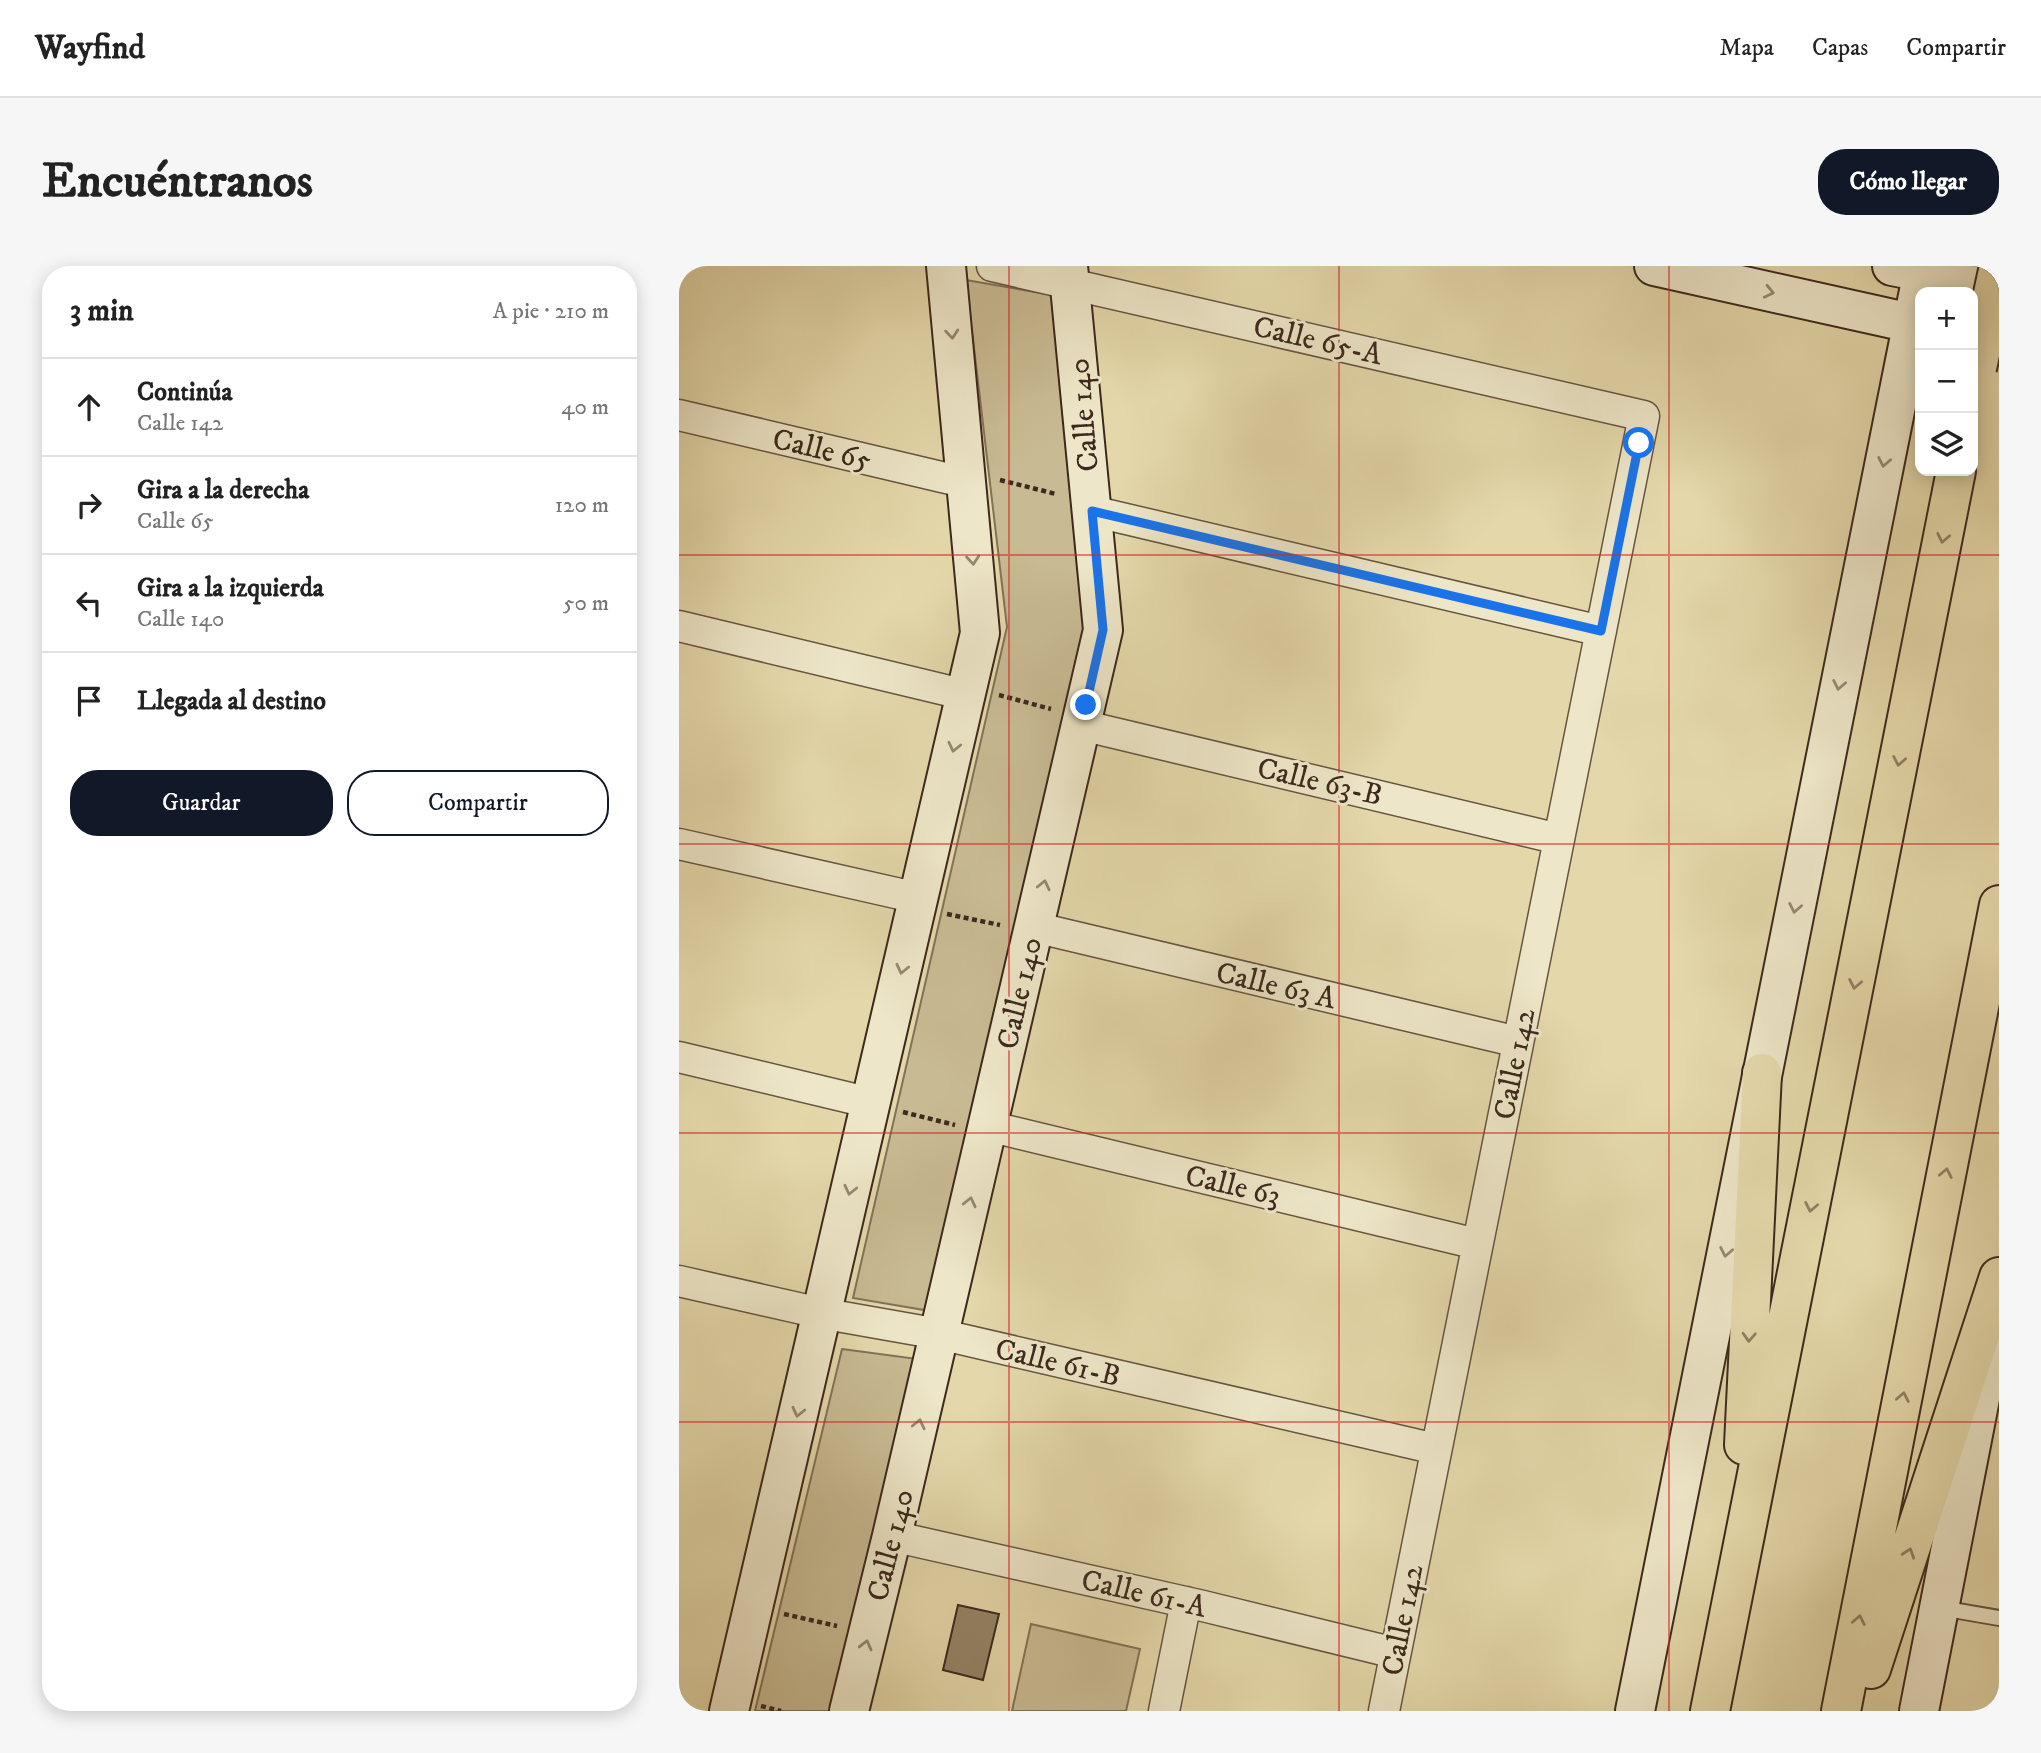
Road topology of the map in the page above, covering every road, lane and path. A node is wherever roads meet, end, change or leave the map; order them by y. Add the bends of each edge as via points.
1 (946, 266) edge
2 (992, 266) edge
3 (1654, 266) edge
4 (1999, 266) edge
5 (1913, 268) edge
6 (1069, 274) edge
7 (1999, 287) edge
8 (1915, 306) edge
9 (1915, 325) edge
10 (1915, 330) edge
11 (1980, 359) edge
12 (679, 415) edge
13 (1644, 416) joint
14 (1955, 476) edge
15 (982, 479) junction
16 (1077, 503) junction
17 (679, 626) edge
18 (1601, 631) junction
19 (977, 693) junction
20 (1068, 717) junction
21 (1559, 839) junction
22 (679, 844) edge
23 (926, 905) junction
24 (1999, 905) edge
25 (1020, 926) junction
26 (1518, 1042) junction
27 (679, 1057) edge
28 (1762, 1073) junction
29 (887, 1107) junction
30 (972, 1126) junction
31 (1478, 1244) junction
32 (1999, 1277) edge
33 (679, 1281) edge
34 (1999, 1300) edge
35 (820, 1313) junction
36 (939, 1334) junction
37 (1990, 1397) edge
38 (1436, 1449) junction
39 (893, 1536) junction
40 (1737, 1579) junction
41 (1186, 1602) junction
42 (1940, 1608) junction
43 (777, 1613) dead end
44 (1999, 1618) edge
45 (840, 1626) dead end
46 (1395, 1653) junction
47 (742, 1708) edge
48 (781, 1711) edge
49 (849, 1711) edge
50 (1164, 1711) edge
51 (1384, 1711) edge
52 (1635, 1711) edge
53 (1710, 1711) edge
54 (1841, 1711) edge
55 (1857, 1711) edge
56 (1919, 1711) edge

1 -> 15 street
2 - 6 street, Calle 65-A
3 -> 9 street
4 - 11 highway, bridge
5 - 7 street
5 - 8 street
6 - 13 street, Calle 65-A
6 - 16 street, Calle 140
10 -> 28 street
12 - 15 street, Calle 65 via 950,479
13 - 18 street, Calle 142
14 -> 40 highway
15 - 16 path
15 -> 19 street
16 - 18 street
16 - 20 street, Calle 140 via 1103,630
17 - 19 street
18 - 21 street, Calle 142
19 - 20 path
19 -> 23 street
20 - 21 street, Calle 63-B
25 -> 20 street, Calle 140
21 - 26 street, Calle 142
22 - 23 street
23 - 25 path
23 -> 29 street
54 -> 24 highway
25 - 26 street, Calle 63 A
25 - 30 street, Calle 140
26 - 31 street, Calle 142
27 - 29 street
28 -> 40 highway
28 -> 52 street
29 - 30 path
29 -> 35 street
30 - 31 street, Calle 63
36 -> 30 street, Calle 140
31 - 38 street, Calle 142
55 -> 32 highway
33 - 35 street, Calle 61-B
34 - 37 street
35 - 36 street, Calle 61-B
35 -> 47 street
36 - 38 street, Calle 61-B
39 -> 36 street, Calle 140
37 - 42 street
38 - 46 street, Calle 142
39 - 41 street, Calle 61-A
49 -> 39 street, Calle 140
40 - 53 highway
41 - 46 street, Calle 61-A
41 - 50 street
42 - 44 lane
42 - 56 street
43 - 45 path
46 - 51 street, Calle 142
47 - 48 path

